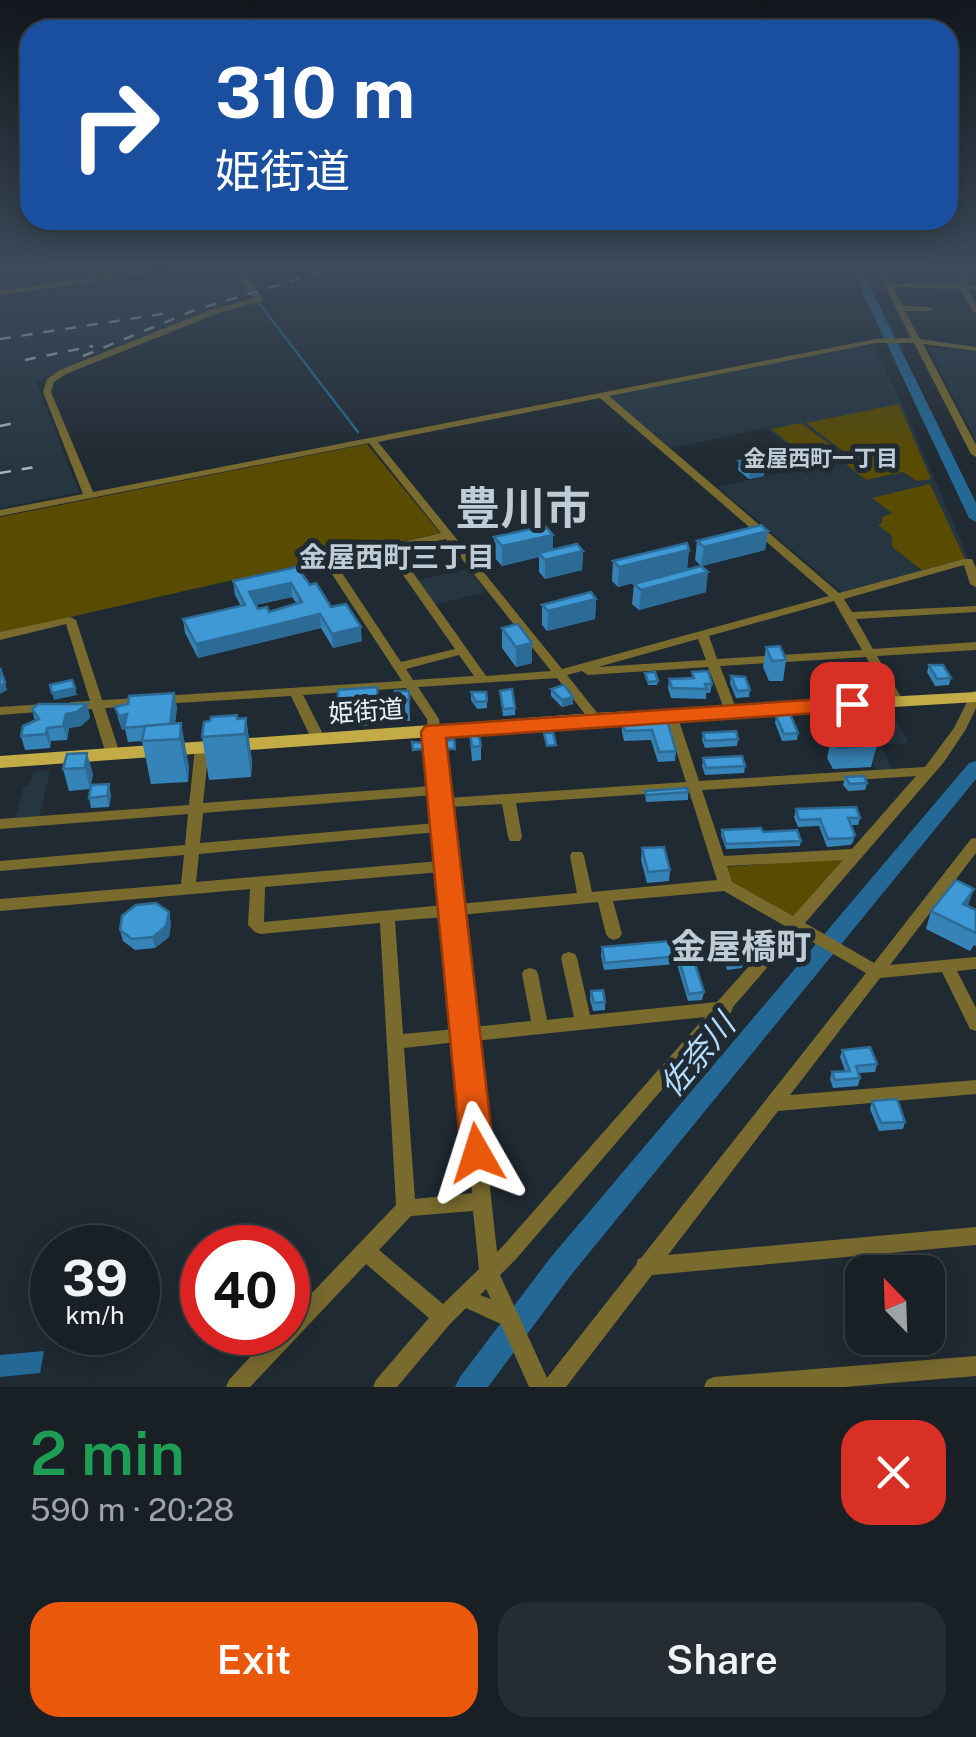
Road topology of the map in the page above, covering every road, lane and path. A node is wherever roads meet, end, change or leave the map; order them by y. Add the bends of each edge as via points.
1 (159, 333) edge
2 (913, 333) edge
3 (918, 342) junction
4 (976, 349) edge
5 (601, 394) junction
6 (371, 440) junction
7 (976, 454) edge
8 (88, 496) junction
9 (0, 513) edge
10 (448, 535) junction
11 (390, 548) junction
12 (976, 584) edge
13 (837, 597) junction
14 (976, 609) edge
15 (850, 616) junction
16 (702, 634) junction
17 (0, 636) edge
18 (976, 646) edge
19 (463, 651) junction
20 (870, 653) junction
21 (713, 663) junction
22 (397, 667) junction
23 (576, 669) junction
24 (560, 673) junction
25 (482, 679) junction
26 (410, 684) junction
27 (295, 691) junction
28 (976, 696) edge
29 (898, 702) junction
30 (98, 705) junction
31 (0, 711) edge
32 (730, 712) junction
33 (672, 715) junction
34 (596, 719) junction
35 (433, 732) junction
36 (319, 740) junction
37 (202, 748) junction
38 (113, 754) junction
39 (0, 762) edge
40 (929, 772) junction
41 (693, 784) junction
42 (439, 796) junction
43 (508, 798) junction
44 (195, 809) junction
45 (0, 824) edge
46 (442, 827) junction
47 (515, 838) dead end
48 (975, 846) edge
49 (192, 847) junction
50 (857, 854) junction
51 (577, 856) dead end
52 (718, 862) junction
53 (0, 866) edge
54 (446, 866) junction
55 (258, 883) junction
56 (726, 885) junction
57 (188, 890) junction
58 (604, 898) junction
59 (586, 899) junction
60 (0, 905) edge
61 (451, 911) junction
62 (386, 917) junction
63 (802, 928) junction
64 (614, 934) dead end
65 (569, 958) dead end
66 (976, 963) edge
67 (946, 965) junction
68 (877, 972) junction
69 (530, 974) dead end
70 (725, 1008) junction
71 (582, 1022) junction
72 (976, 1024) edge
73 (540, 1026) junction
74 (465, 1035) junction
75 (394, 1042) junction
76 (976, 1086) edge
77 (775, 1104) junction
78 (483, 1201) junction
79 (406, 1208) junction
80 (976, 1236) edge
81 (364, 1250) junction
82 (646, 1266) junction
83 (489, 1273) junction
84 (465, 1298) junction
85 (310, 1308) edge
86 (507, 1316) junction
87 (444, 1317) junction
88 (266, 1355) edge
89 (976, 1366) edge
90 (542, 1383) edge
91 (236, 1387) edge
92 (384, 1387) edge
93 (714, 1387) edge

1 - 8 street via 50,381 47,392
2 - 3 street
3 - 4 street
3 - 5 street via 876,341
3 - 7 street
5 - 6 street
5 - 13 street
6 - 8 street
6 - 10 street
8 - 9 street
10 - 11 street
10 - 24 street
11 - 19 street
11 - 22 street via 329,562
12 - 13 street via 968,561
13 - 15 street
13 - 16 street
14 - 15 street
15 - 20 street
16 - 21 street
16 - 23 street
17 - 30 street via 70,620
18 - 20 street
19 - 22 street
19 - 25 street
20 - 21 street
20 - 29 street
21 - 23 street
21 - 32 street
22 - 26 street
23 - 24 street
24 - 25 street
24 - 34 street
25 - 26 street
26 - 27 street
26 - 35 street via 433,718
27 - 30 street
27 - 36 street
28 - 29 main road, 姫街道
28 - 40 street
29 - 32 main road, 姫街道
30 - 31 street
30 - 38 street
32 - 33 main road, 姫街道
33 - 34 main road, 姫街道
33 - 41 street
34 - 35 main road, 姫街道
35 - 36 main road, 姫街道
35 - 42 street
36 - 37 main road, 姫街道
37 - 38 main road, 姫街道
37 - 44 street
38 - 39 main road, 姫街道
40 - 41 street
40 - 50 street
41 - 43 street
41 - 52 street
42 - 43 street
42 - 44 street
42 - 46 street
43 - 47 street
44 - 45 street
44 - 49 street
46 - 49 street
46 - 54 street
48 - 68 street
49 - 53 street
49 - 57 street
50 - 52 street
50 - 63 street
51 - 59 street
52 - 56 street
54 - 55 street
54 - 61 street
55 - 57 street
55 - 62 street via 260,928
56 - 58 street
56 - 63 street
57 - 60 street
58 - 59 street
58 - 64 street
59 - 61 street
61 - 62 street
61 - 74 street
62 - 75 street
63 - 68 street
63 - 70 street
65 - 71 street
66 - 67 street
67 - 68 street
67 - 72 street
68 - 77 street
69 - 73 street
70 - 71 street
70 - 83 street
71 - 73 street
73 - 74 street
74 - 75 street
74 - 78 street
75 - 79 street
76 - 77 street
77 - 82 street
78 - 79 street
78 - 83 street
79 - 81 street
80 - 82 street
81 - 85 street
81 - 87 street
82 - 90 street
83 - 84 street
83 - 86 street
84 - 86 street
84 - 87 street
86 - 90 street
87 - 92 street
88 - 91 street
89 - 93 street

